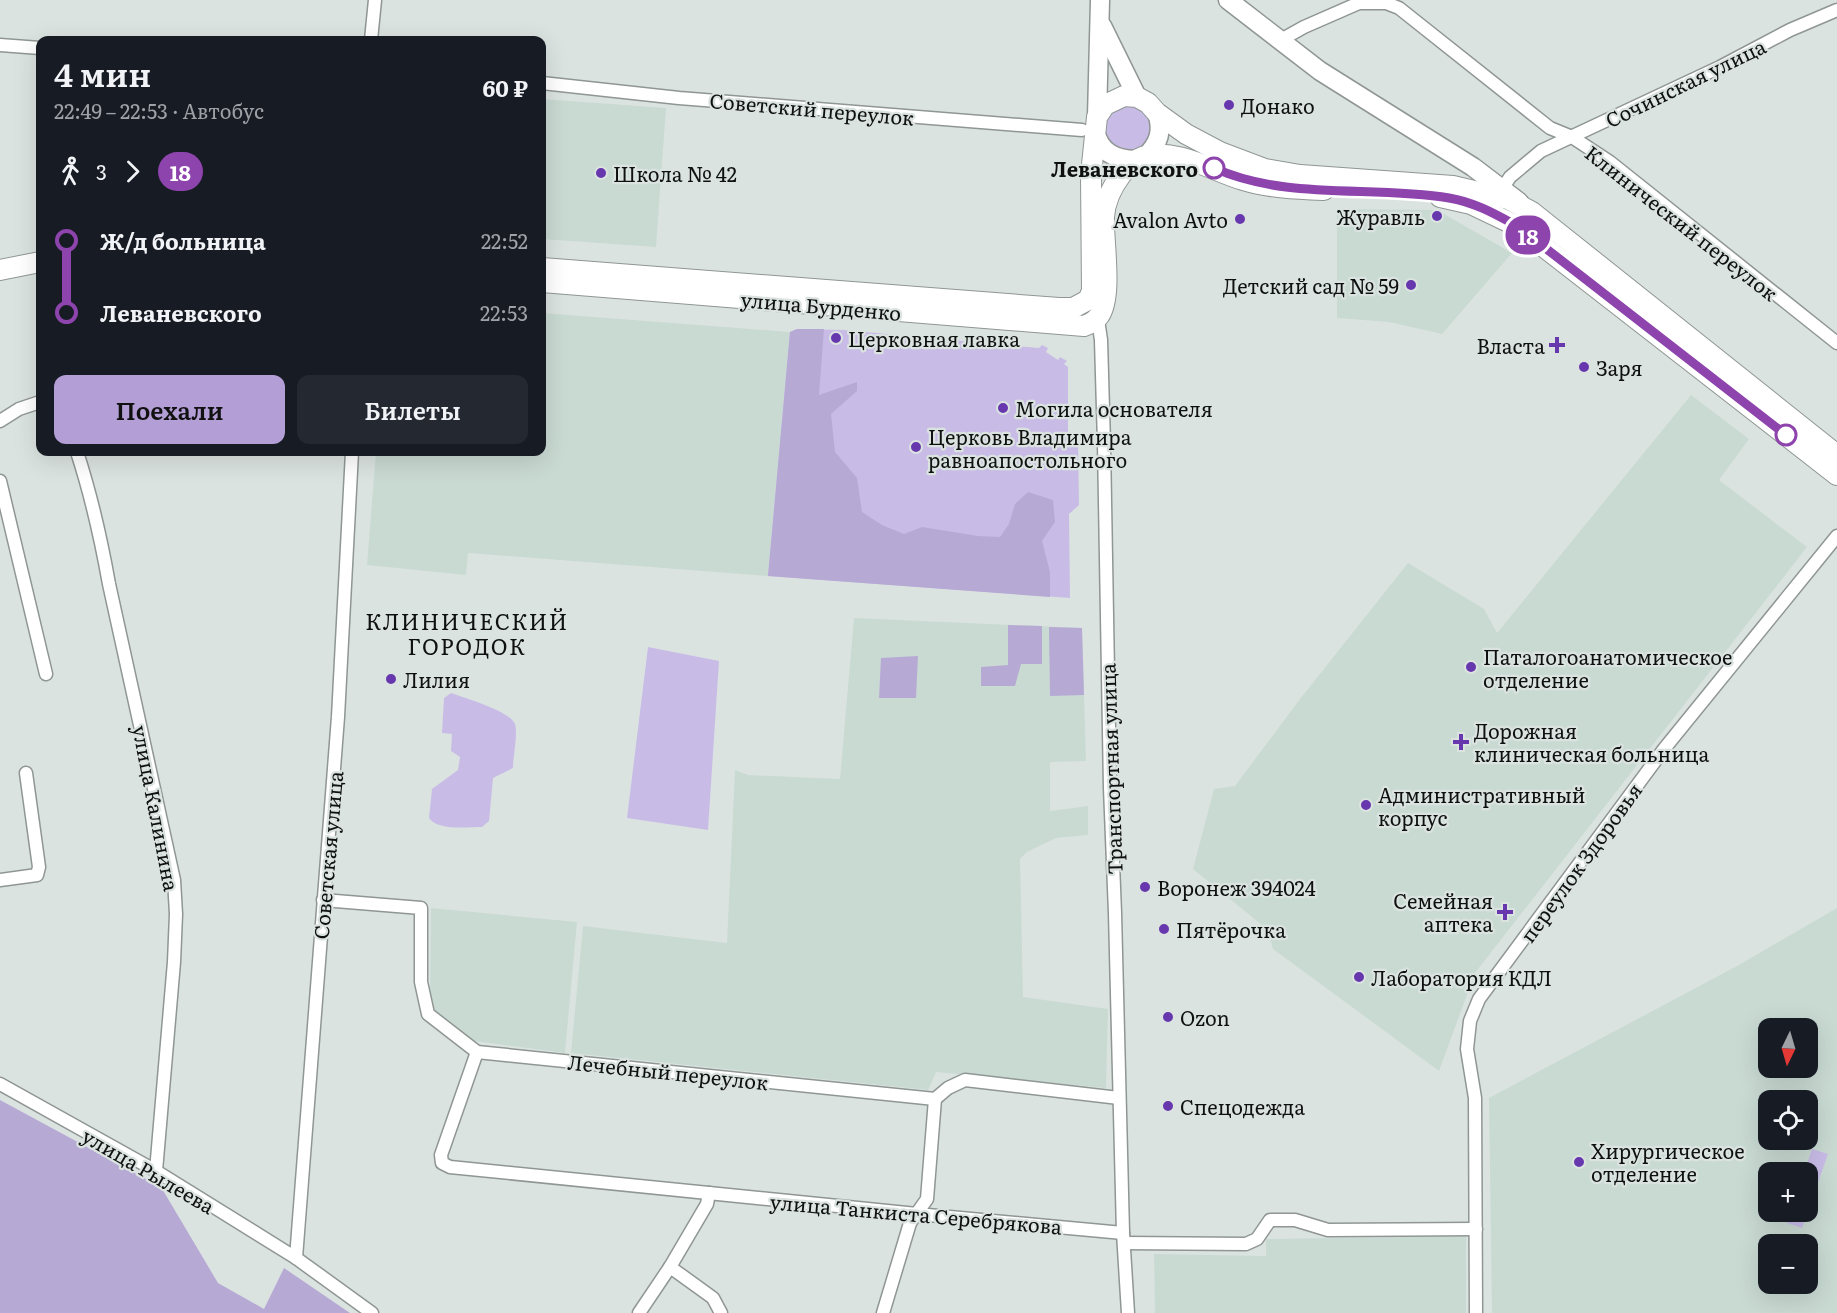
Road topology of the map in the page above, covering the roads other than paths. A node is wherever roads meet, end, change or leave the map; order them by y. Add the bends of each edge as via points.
1 (375, 0) edge
2 (1100, 0) edge
3 (1228, 0) edge
4 (1837, 10) edge
5 (1100, 22) junction
6 (371, 36) edge
7 (1279, 41) junction
8 (0, 45) edge
9 (36, 48) edge
10 (546, 83) edge
11 (1137, 97) junction
12 (1157, 113) junction
13 (1091, 126) junction
14 (1572, 137) junction
15 (1141, 158) junction
16 (1497, 199) junction
17 (36, 263) edge
18 (546, 268) edge
19 (0, 270) edge
20 (36, 275) edge
21 (0, 282) edge
22 (546, 282) edge
23 (1091, 296) junction
24 (1099, 317) junction
25 (1837, 343) edge
26 (36, 403) edge
27 (0, 421) edge
28 (1837, 455) edge
29 (78, 456) edge
30 (352, 456) edge
31 (1837, 475) edge
32 (0, 481) edge
33 (1837, 536) edge
34 (46, 674) dead end
35 (26, 773) dead end
36 (0, 880) edge
37 (323, 900) junction
38 (477, 1052) junction
39 (0, 1084) edge
40 (1119, 1098) junction
41 (935, 1099) junction
42 (156, 1172) junction
43 (709, 1193) junction
44 (917, 1214) junction
45 (1476, 1229) junction
46 (1123, 1238) junction
47 (296, 1258) junction
48 (670, 1267) junction
49 (372, 1313) edge
50 (639, 1313) edge
51 (721, 1313) edge
52 (883, 1313) edge
53 (1128, 1313) edge
54 (1476, 1313) edge

1 - 6 street
2 - 5 main road
3 - 7 main road
4 - 14 street, Сочинская улица
5 - 11 main road
5 - 13 main road
7 - 14 street, Клинический переулок via 1359,3 1386,3 1399,8 1550,128
7 - 16 main road via 1473,168
8 - 9 street
10 - 13 street, Советский переулок via 690,99
11 - 12 main road
11 - 13 main road via 1114,99
12 - 15 main road via 1160,136 1155,147
12 - 16 main road via 1220,152 1265,169 1300,175 1442,184
13 - 15 main road via 1101,147 1111,156 1124,160
13 - 23 main road
14 - 16 street, Сочинская улица via 1535,156 1510,177
14 - 25 street, Клинический переулок via 1610,162
15 - 16 main road via 1191,160 1242,180 1291,188
15 - 24 main road via 1123,172 1107,202 1106,296
16 - 28 main road via 1532,212
16 - 31 main road via 1517,226
17 - 19 main road
18 - 23 main road, улица Бурденко via 1059,308 1079,306
20 - 21 main road
22 - 24 main road, улица Бурденко via 1084,326
23 - 24 street, Транспортная улица
24 - 40 street, Транспортная улица
26 - 27 street
29 - 42 street, улица Калинина via 101,537 174,880 174,962
30 - 37 street, Советская улица via 338,717
32 - 34 street
33 - 45 street, переулок Здоровья via 1664,749 1479,999 1470,1021 1467,1049 1475,1098
35 - 36 street via 39,867 37,875
37 - 38 street via 421,908 421,982 428,1014
37 - 47 street, Советская улица
38 - 41 street, Лечебный переулок
38 - 43 street, улица Танкиста Серебрякова via 441,1155 442,1163 450,1167
39 - 42 street, улица Рылеева
40 - 41 street via 965,1080
40 - 46 street, Транспортная улица
41 - 44 street via 927,1199
42 - 47 street, улица Рылеева
43 - 44 street, улица Танкиста Серебрякова
43 - 48 street via 707,1204
44 - 46 street, улица Танкиста Серебрякова
44 - 52 street via 909,1223
45 - 46 street, улица Танкиста Серебрякова via 1328,1230 1295,1220 1270,1220 1257,1239 1246,1244
45 - 54 street, переулок Здоровья
46 - 53 street, Транспортная улица
47 - 49 street
48 - 50 street
48 - 51 street via 713,1298

